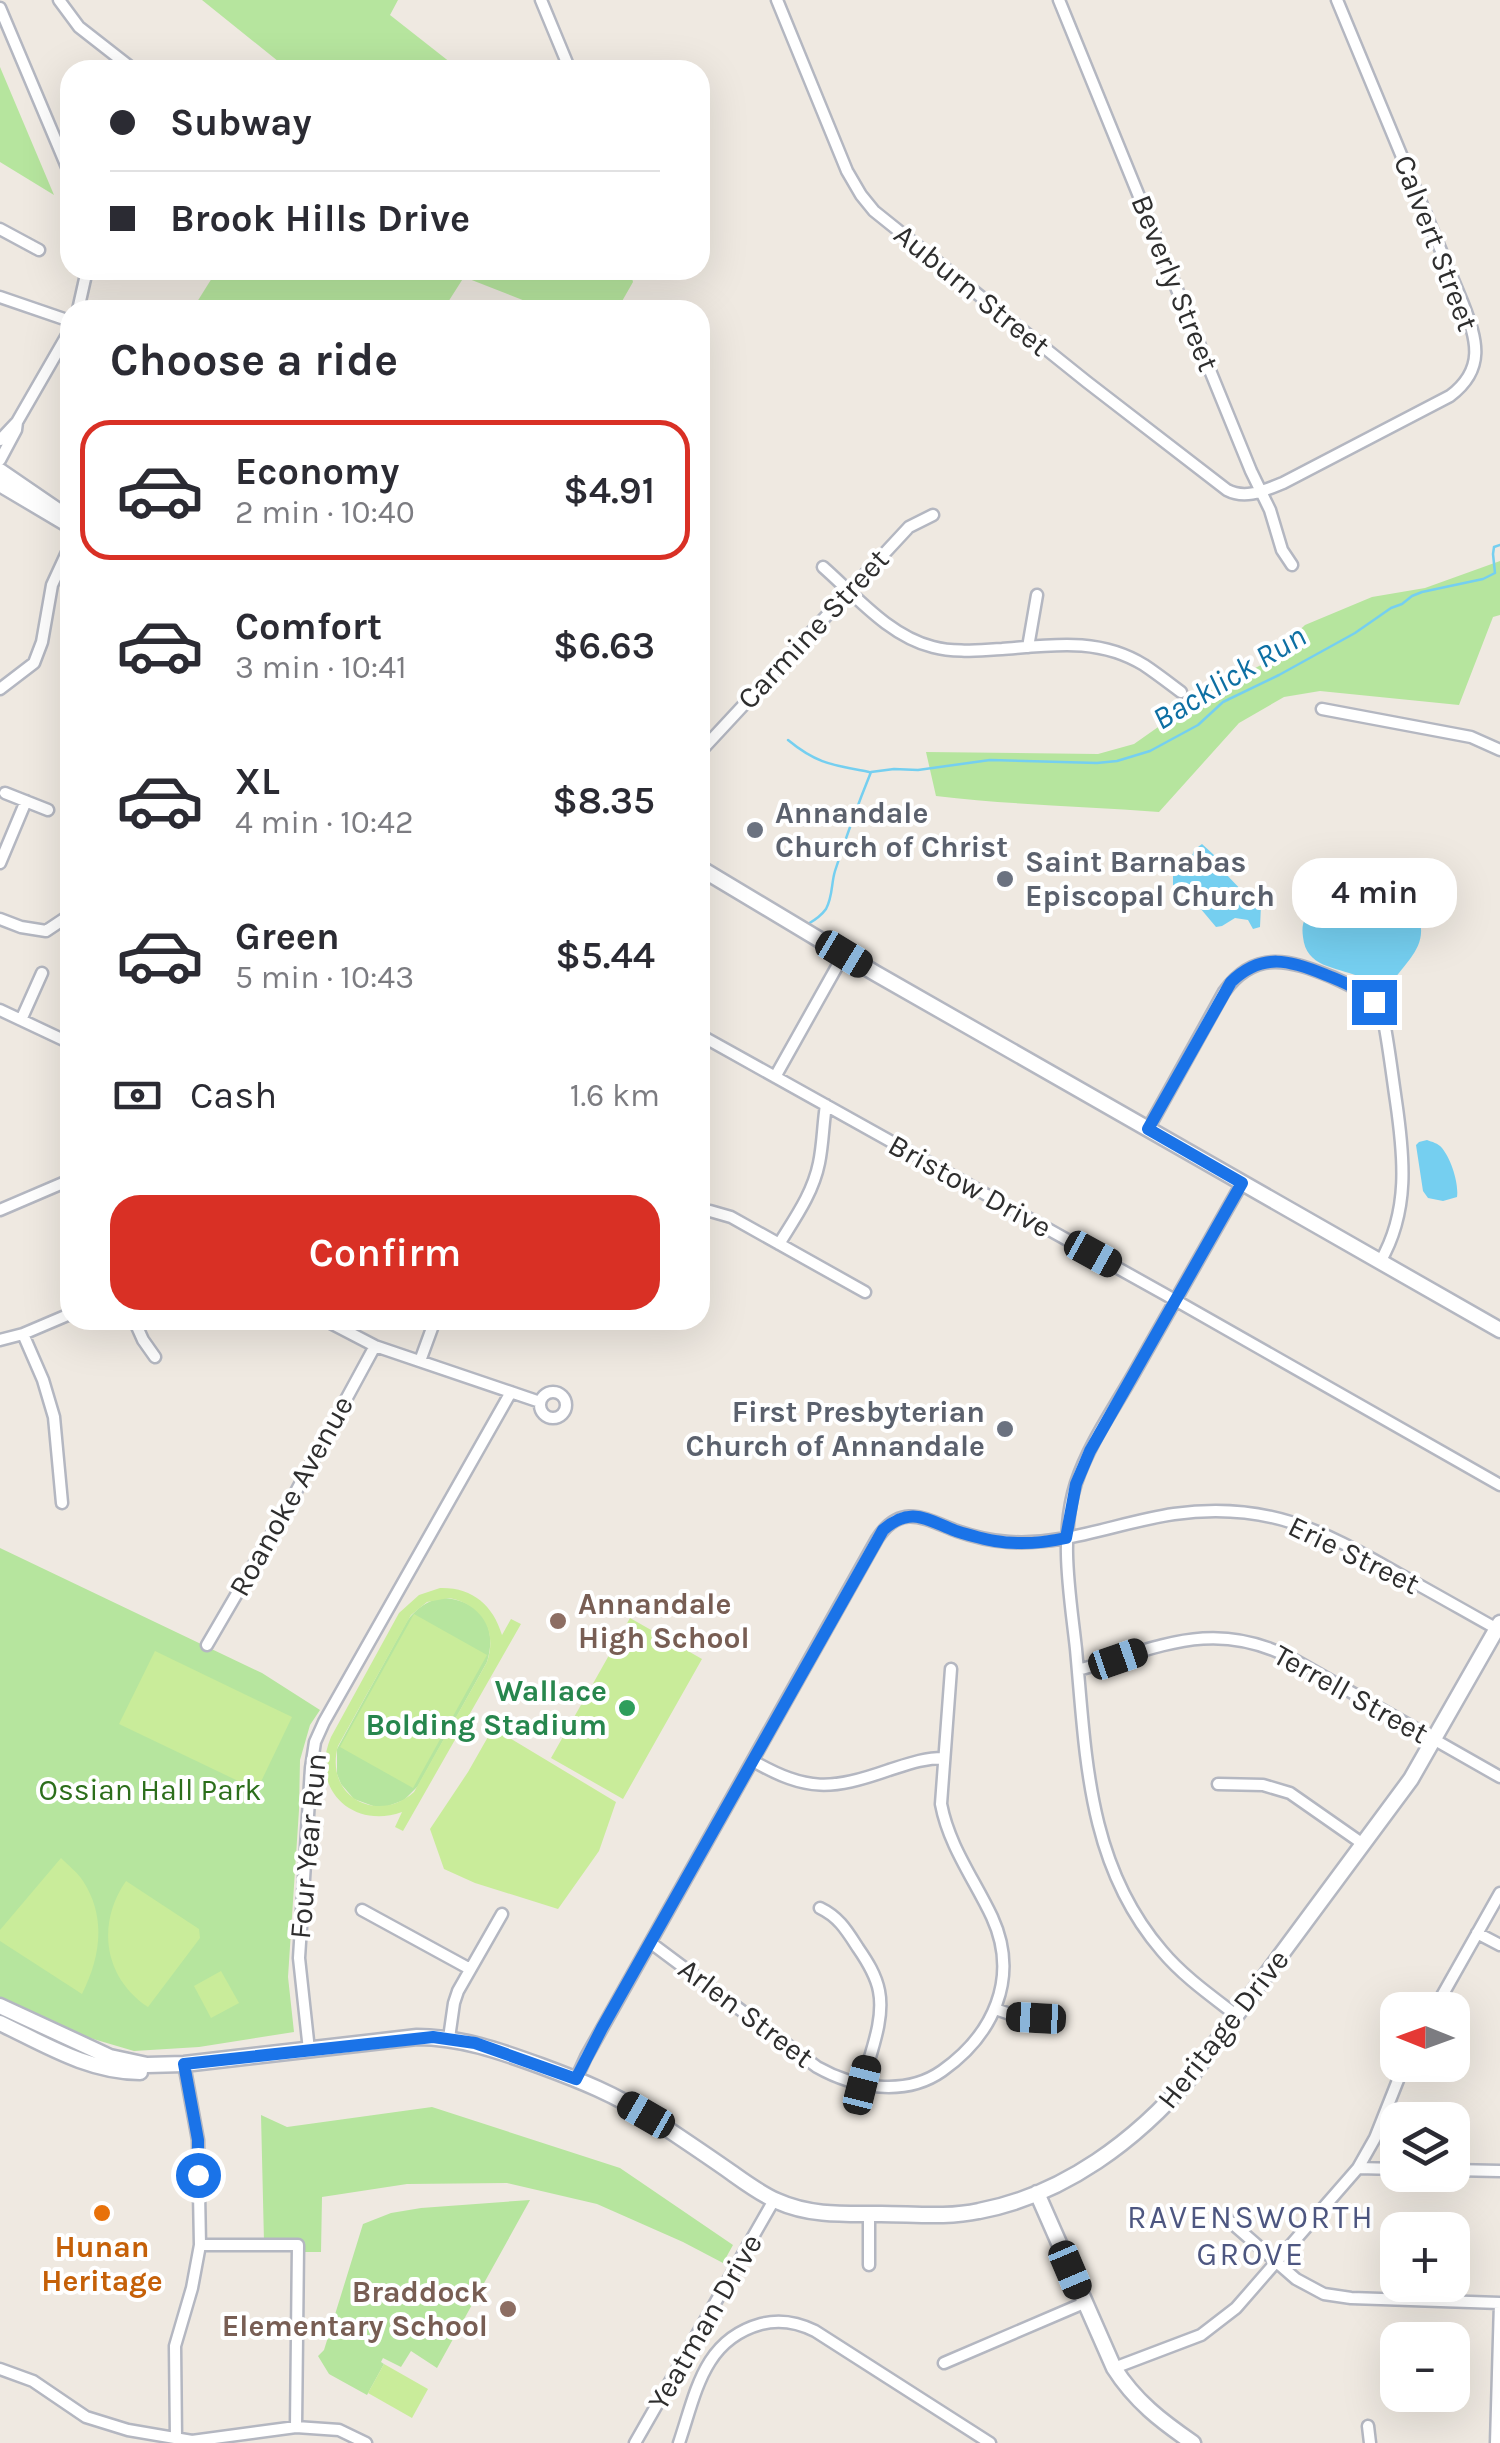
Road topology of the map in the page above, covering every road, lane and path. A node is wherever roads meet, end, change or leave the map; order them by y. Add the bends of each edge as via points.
1 (59, 0) edge
2 (541, 0) edge
3 (777, 0) edge
4 (1059, 0) edge
5 (1337, 0) edge
6 (0, 8) edge
7 (121, 60) edge
8 (566, 60) edge
9 (60, 149) edge
10 (0, 228) edge
11 (39, 250) dead end
12 (0, 297) edge
13 (60, 318) edge
14 (60, 348) edge
15 (18, 422) junction
16 (0, 440) edge
17 (0, 460) edge
18 (0, 470) edge
19 (0, 484) edge
20 (1261, 492) junction
21 (60, 515) edge
22 (933, 515) dead end
23 (60, 519) edge
24 (1292, 565) dead end
25 (60, 568) edge
26 (822, 568) dead end
27 (850, 590) junction
28 (1037, 595) dead end
29 (1028, 647) junction
30 (0, 689) edge
31 (1181, 692) dead end
32 (1322, 709) dead end
33 (710, 741) edge
34 (1500, 750) edge
35 (5, 794) dead end
36 (26, 802) junction
37 (48, 810) dead end
38 (0, 862) edge
39 (710, 874) edge
40 (0, 919) edge
41 (60, 923) edge
42 (844, 954) junction
43 (42, 974) dead end
44 (0, 1010) edge
45 (20, 1020) junction
46 (60, 1038) edge
47 (710, 1041) edge
48 (776, 1077) junction
49 (826, 1105) junction
50 (1148, 1129) junction
51 (1242, 1183) junction
52 (60, 1184) edge
53 (0, 1210) edge
54 (710, 1212) edge
55 (779, 1244) junction
56 (1380, 1262) junction
57 (864, 1292) dead end
58 (1175, 1300) junction
59 (60, 1318) edge
60 (138, 1330) edge
61 (344, 1330) edge
62 (432, 1330) edge
63 (1500, 1330) edge
64 (23, 1334) junction
65 (0, 1340) edge
66 (375, 1346) junction
67 (155, 1357) dead end
68 (420, 1361) junction
69 (512, 1392) junction
70 (540, 1402) dead end
71 (1500, 1485) edge
72 (62, 1504) dead end
73 (1066, 1538) junction
74 (1498, 1626) edge
75 (206, 1645) dead end
76 (951, 1669) dead end
77 (1078, 1670) junction
78 (1435, 1740) junction
79 (943, 1758) junction
80 (753, 1761) junction
81 (1500, 1778) edge
82 (1218, 1784) dead end
83 (1363, 1844) junction
84 (1500, 1894) edge
85 (820, 1908) dead end
86 (362, 1910) dead end
87 (502, 1914) dead end
88 (1477, 1933) junction
89 (650, 1943) junction
90 (1500, 1945) edge
91 (470, 1970) junction
92 (1444, 1992) edge
93 (0, 2006) edge
94 (995, 2010) junction
95 (1236, 2016) junction
96 (1057, 2019) dead end
97 (0, 2023) edge
98 (449, 2038) junction
99 (308, 2050) junction
100 (184, 2064) junction
101 (576, 2079) junction
102 (1397, 2082) edge
103 (862, 2085) junction
104 (1358, 2168) junction
105 (1380, 2169) edge
106 (1470, 2170) edge
107 (1500, 2171) edge
108 (1037, 2193) junction
109 (774, 2200) junction
110 (869, 2214) junction
111 (1226, 2218) dead end
112 (200, 2245) junction
113 (1276, 2262) junction
114 (869, 2265) dead end
115 (1084, 2303) junction
116 (1500, 2303) edge
117 (944, 2363) dead end
118 (1114, 2368) junction
119 (0, 2370) edge
120 (1498, 2424) edge
121 (1368, 2426) dead end
122 (296, 2428) junction
123 (176, 2439) junction
124 (219, 2441) edge
125 (366, 2443) edge
126 (635, 2443) edge
127 (679, 2443) edge
128 (990, 2443) edge
129 (1193, 2443) edge
130 (1370, 2443) edge
131 (1496, 2443) edge

1 - 7 street via 79,27
2 - 8 street
3 - 20 street, Auburn Street via 847,170 874,211 1227,490
4 - 20 street, Beverly Street
5 - 20 street, Calvert Street via 1464,304 1475,362 1450,396
6 - 9 street
10 - 11 street
12 - 13 street
14 - 15 street
15 - 16 street
15 - 17 street
18 - 21 street
19 - 23 street
20 - 24 street, Beverly Street
22 - 27 street, Carmine Street via 909,527
25 - 30 street via 34,664
26 - 27 street
27 - 29 street via 888,625 932,647
27 - 33 street, Carmine Street
28 - 29 street
29 - 31 street via 1112,650
32 - 34 street via 1471,737
35 - 36 street
36 - 37 street
36 - 38 street
39 - 42 street
40 - 41 street via 46,931
42 - 48 street
42 - 50 street
43 - 45 street
44 - 45 street
45 - 46 street
47 - 48 street, Bristow Drive
48 - 49 street, Bristow Drive
49 - 55 street via 814,1180
49 - 58 street, Bristow Drive
50 - 51 street
50 - 56 street via 1239,975 1287,961 1360,991 1384,1022 1403,1156 1401,1202
51 - 56 street
51 - 58 street
52 - 53 street
54 - 55 street
55 - 57 street
56 - 63 street
58 - 71 street, Bristow Drive
58 - 73 street via 1084,1463
59 - 64 street
60 - 67 street
61 - 66 street
62 - 68 street
64 - 65 street
64 - 72 street via 54,1418
66 - 68 street
66 - 75 street, Roanoke Avenue
68 - 69 street
69 - 70 street
69 - 99 street, Four Year Run via 315,1742 299,1958
73 - 74 street, Erie Street via 1169,1514 1265,1514 1337,1539
73 - 77 street
73 - 80 street, Erie Street via 1006,1542 921,1516 891,1523
74 - 78 street, Heritage Drive
76 - 79 street, Arlen Street
77 - 78 street, Terrell Street via 1181,1640 1248,1641 1292,1658
77 - 95 street via 1094,1810 1118,1884 1161,1950
78 - 81 street, Terrell Street
78 - 83 street, Heritage Drive
79 - 80 street via 818,1786
79 - 94 street, Arlen Street via 944,1820 1000,1941
80 - 89 street, Erie Street
82 - 83 street via 1290,1793
83 - 95 street, Heritage Drive
84 - 88 street
85 - 103 street via 842,1922 880,1992
86 - 91 street
87 - 91 street
88 - 90 street
88 - 92 street
89 - 101 street, Erie Street
89 - 103 street, Arlen Street via 817,2067
91 - 98 street via 454,2003
93 - 100 street, Heritage Drive via 110,2057
94 - 96 street
94 - 103 street, Arlen Street via 972,2046 935,2076 904,2086
95 - 108 street, Heritage Drive via 1192,2076 1137,2133
97 - 100 street, Heritage Drive via 108,2070
98 - 99 street, Heritage Drive
98 - 101 street, Heritage Drive
99 - 100 street, Heritage Drive
100 - 112 street via 198,2140
101 - 109 street, Heritage Drive via 646,2115
102 - 104 street
104 - 105 street
104 - 113 street
106 - 107 street
108 - 110 street, Heritage Drive via 979,2212
108 - 115 street
109 - 110 street, Heritage Drive via 809,2212
109 - 126 street, Yeatman Drive
110 - 114 street
111 - 113 street
112 - 122 street via 298,2245
112 - 123 street via 175,2346
113 - 116 street via 1309,2288 1335,2297
113 - 118 street via 1215,2326
115 - 117 street
115 - 118 street
116 - 120 street
118 - 129 street via 1151,2413
119 - 123 street via 34,2382 96,2422
120 - 131 street
121 - 130 street
122 - 124 street
122 - 125 street via 338,2430
123 - 124 street
127 - 128 street via 712,2355 734,2334 780,2321 815,2331

